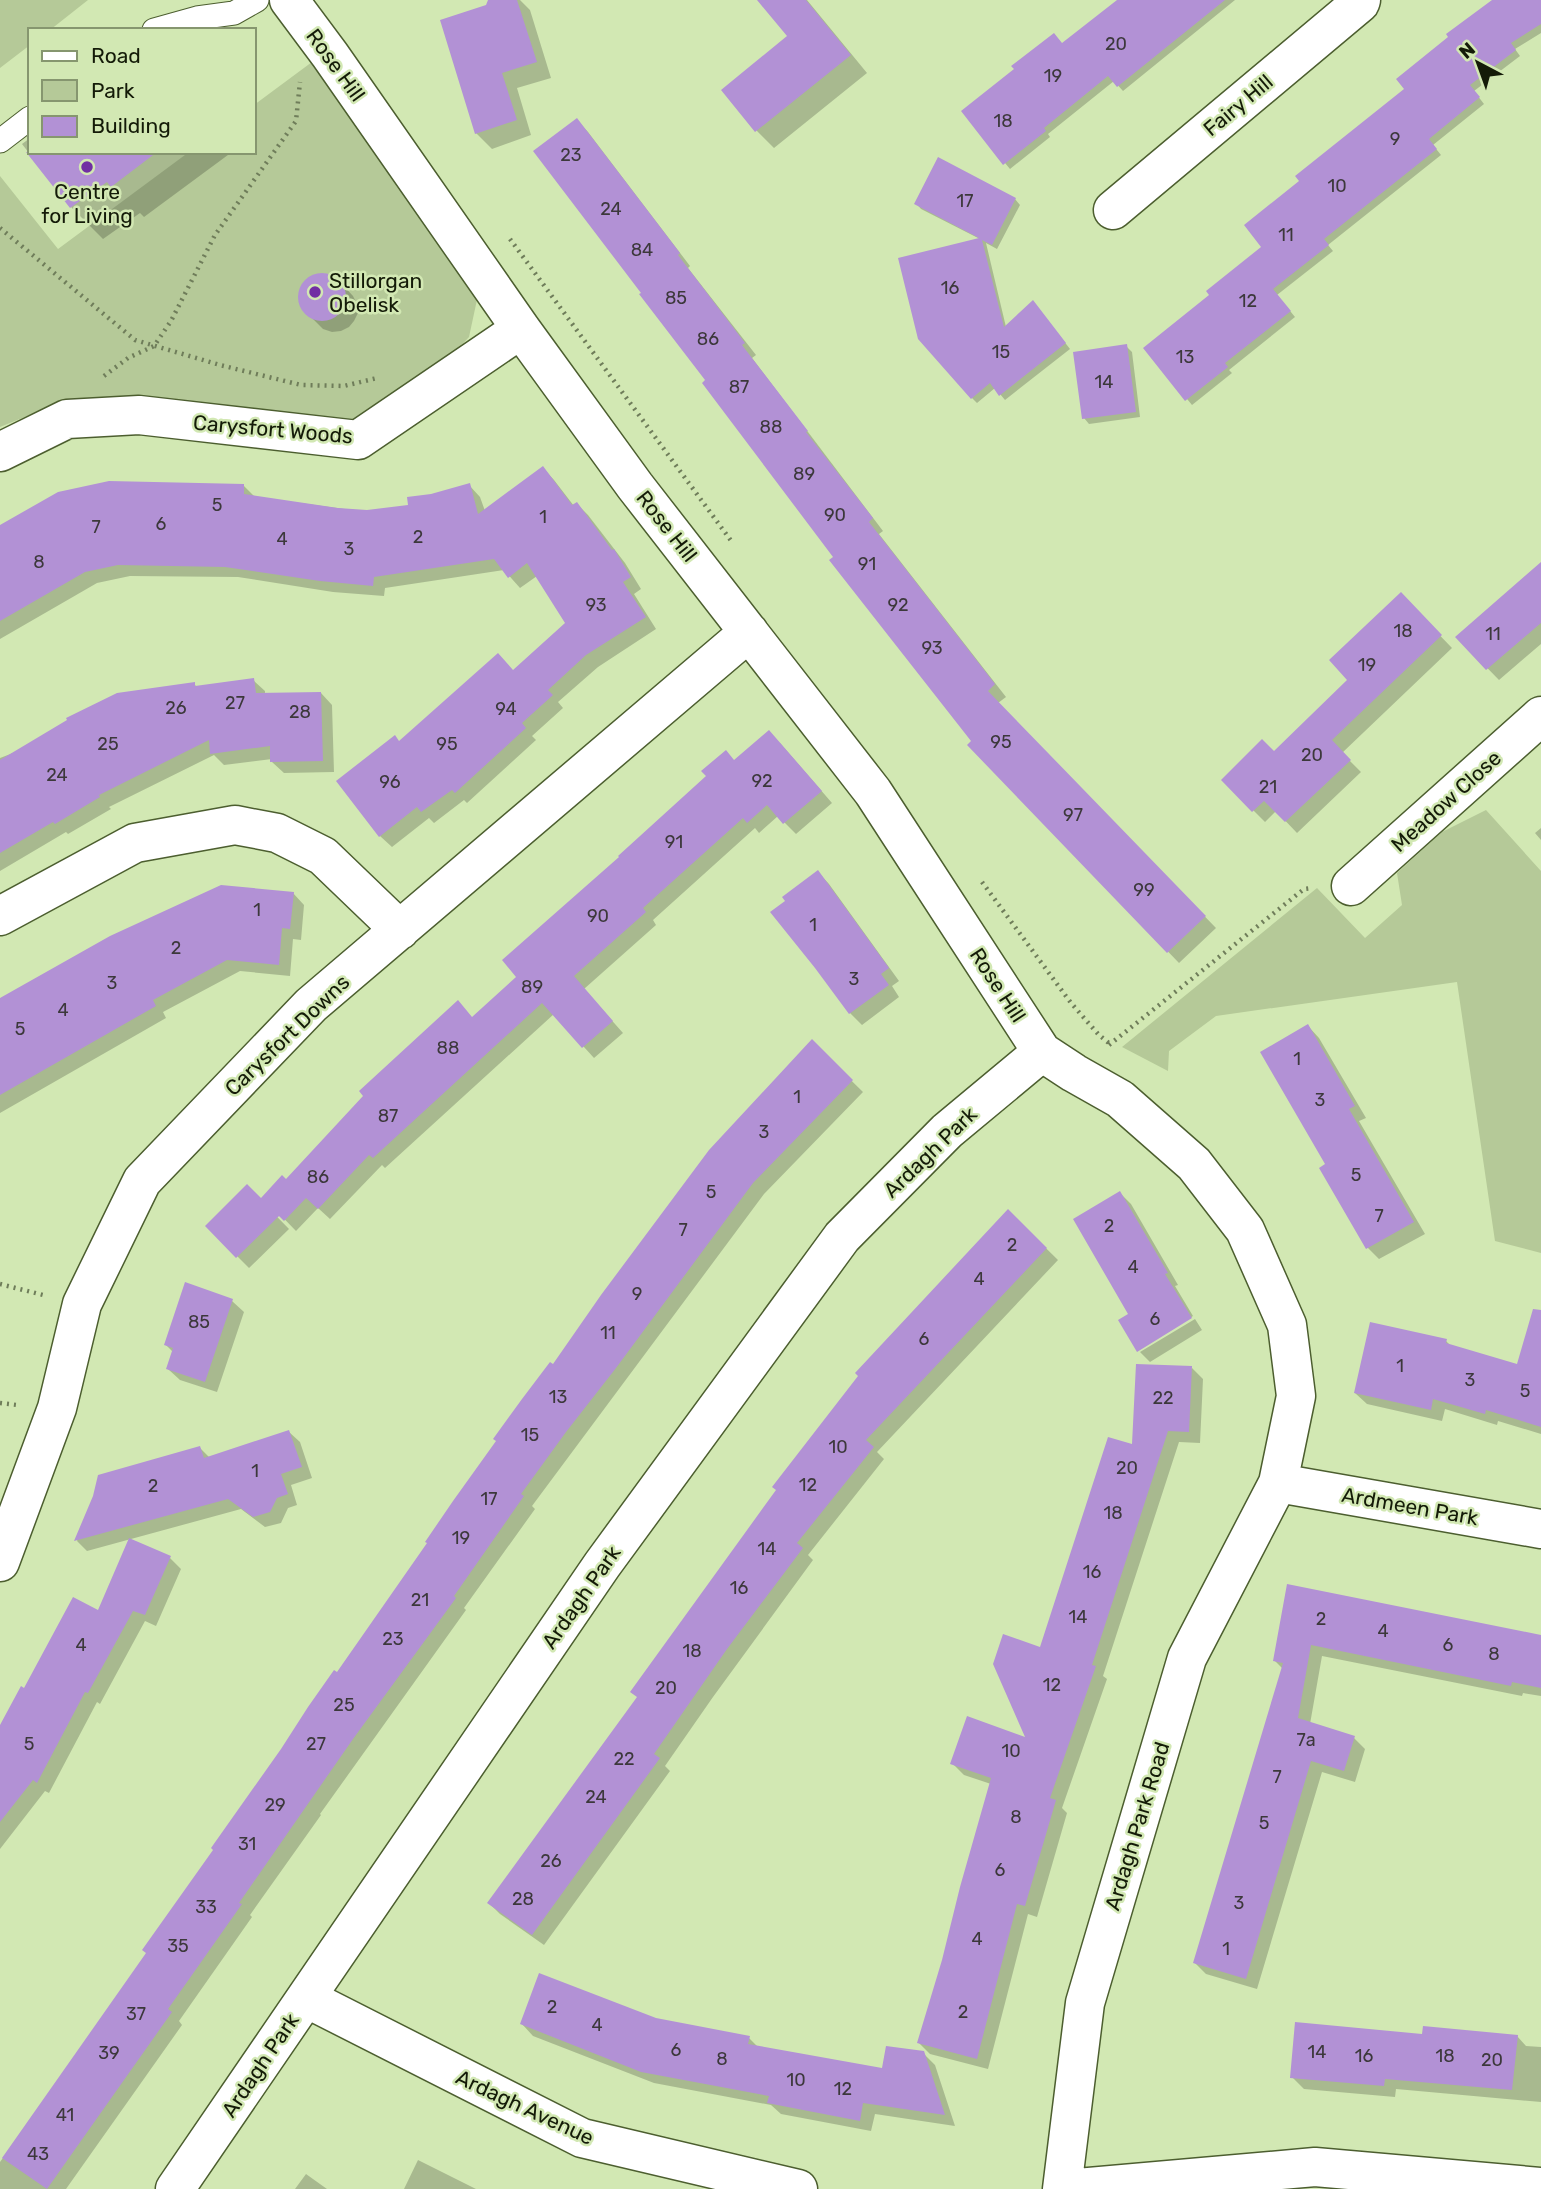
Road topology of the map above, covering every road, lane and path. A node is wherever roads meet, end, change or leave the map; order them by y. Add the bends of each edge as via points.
1 (257, 0) edge
2 (289, 0) edge
3 (1361, 0) edge
4 (161, 28) edge
5 (330, 55) junction
6 (28, 120) edge
7 (0, 142) edge
8 (1114, 210) dead end
9 (0, 228) edge
10 (521, 329) junction
11 (154, 346) junction
12 (384, 376) dead end
13 (66, 419) junction
14 (0, 452) edge
15 (749, 632) junction
16 (1541, 716) edge
17 (1351, 886) joint
18 (0, 916) edge
19 (400, 930) junction
20 (1042, 1052) junction
21 (1074, 1073) junction
22 (1278, 1483) junction
23 (1541, 1529) edge
24 (0, 1562) edge
25 (306, 1998) junction
26 (1213, 2183) edge
27 (1541, 2187) edge
28 (175, 2189) edge
29 (798, 2189) edge
30 (1064, 2189) edge

1 - 4 lane via 234,13
2 - 5 street, Rose Hill
3 - 8 street, Fairy Hill
5 - 10 street, Rose Hill
5 - 11 path via 299,83 296,121 215,235
6 - 7 lane
9 - 11 path via 135,340
10 - 13 street, Carysfort Woods via 358,440 139,415
10 - 15 street, Rose Hill
11 - 12 path via 301,385 344,386
11 - 13 path via 128,358 92,386
13 - 14 street, Carysfort Woods
15 - 19 street, Carysfort Downs
15 - 20 street, Rose Hill via 873,792
16 - 17 street, Meadow Close
17 - 21 path via 1304,889
18 - 19 street via 135,844 235,825 277,833 323,856
19 - 24 street, Carysfort Downs via 311,1005 142,1181 82,1304 57,1408
20 - 21 street, Ardagh Park Road
20 - 25 street, Ardagh Park via 947,1131 842,1237 602,1565
21 - 22 street, Ardagh Park Road via 1120,1099 1194,1164 1245,1230 1287,1325 1296,1396
22 - 23 street, Ardmeen Park
22 - 30 street, Ardagh Park Road via 1187,1658 1085,2003
25 - 28 street, Ardagh Park
25 - 29 street, Ardagh Avenue via 582,2138
26 - 27 street via 1315,2167
26 - 30 street

